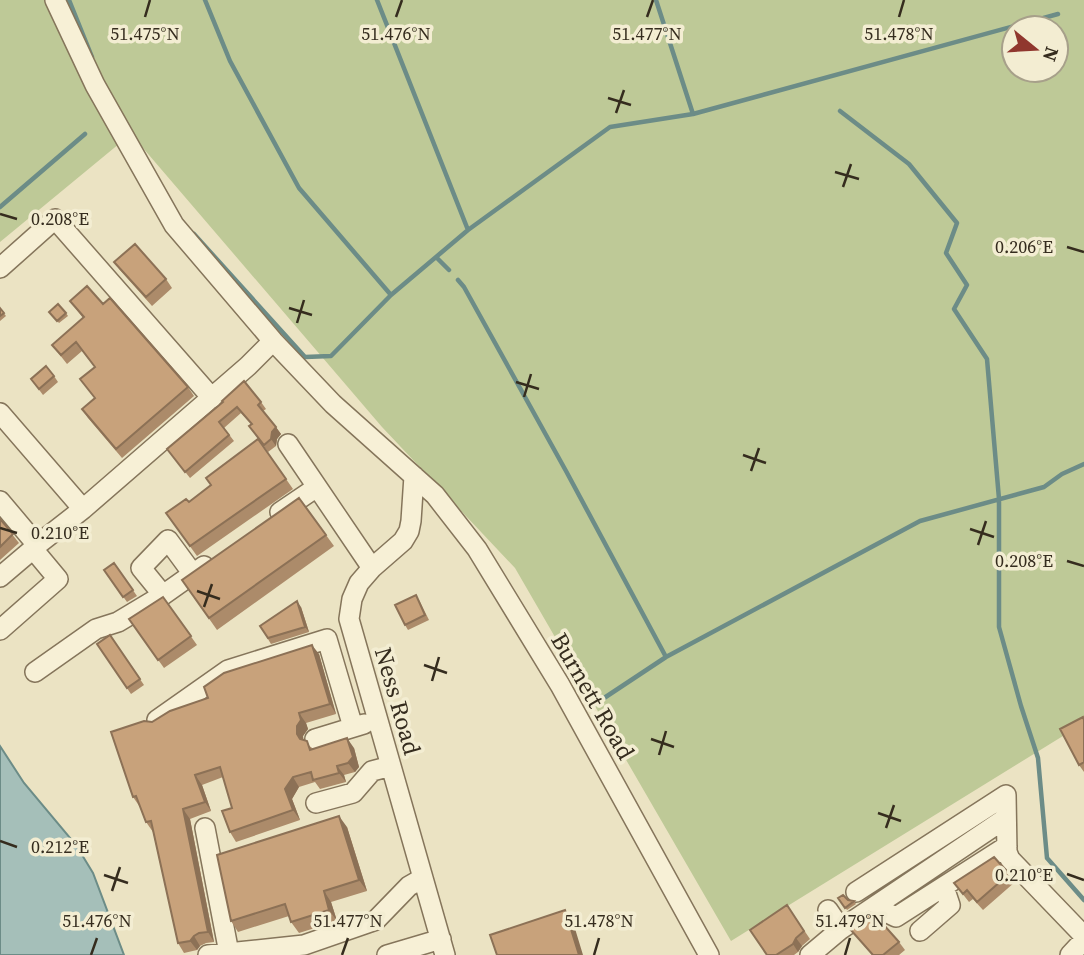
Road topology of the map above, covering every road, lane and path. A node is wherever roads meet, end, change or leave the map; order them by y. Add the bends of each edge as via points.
1 (55, 0) edge
2 (0, 268) edge
3 (272, 341) junction
4 (212, 398) junction
5 (0, 413) edge
6 (288, 444) dead end
7 (414, 476) junction
8 (317, 487) junction
9 (0, 501) edge
10 (83, 509) junction
11 (260, 526) edge
12 (35, 547) junction
13 (215, 558) edge
14 (372, 568) junction
15 (192, 574) junction
16 (0, 578) edge
17 (163, 595) junction
18 (0, 630) edge
19 (35, 672) dead end
20 (157, 720) edge
21 (378, 720) junction
22 (353, 727) junction
23 (315, 739) dead end
24 (391, 766) junction
25 (316, 803) dead end
26 (1006, 818) junction
27 (205, 828) dead end
28 (1007, 846) junction
29 (424, 878) junction
30 (944, 887) junction
31 (856, 892) dead end
32 (875, 907) junction
33 (828, 910) dead end
34 (841, 929) junction
35 (920, 931) dead end
36 (1084, 938) edge
37 (443, 947) edge
38 (229, 953) junction
39 (208, 955) edge
40 (387, 955) edge
41 (709, 955) edge
42 (810, 955) edge
43 (1070, 955) edge

1 - 3 street, Burnett Road via 95,85 174,225
2 - 4 street via 55,219
3 - 4 street
3 - 7 street, Burnett Road via 332,404
4 - 10 street
5 - 10 street
6 - 8 street
7 - 14 street, Ness Road via 409,531
7 - 41 street, Burnett Road via 475,545 509,600
8 - 11 street
8 - 14 street
9 - 12 street
10 - 12 street
12 - 16 street
12 - 18 street via 58,579
13 - 15 street
14 - 21 street, Ness Road via 359,583 349,619
15 - 17 street
15 - 17 street via 168,540 141,568
17 - 19 street via 118,622 96,628
20 - 22 street via 228,670 327,639
21 - 22 street
21 - 24 street, Ness Road
22 - 23 street
24 - 25 street via 372,771 352,793
24 - 29 street, Ness Road
26 - 28 street
26 - 31 street via 1006,795
26 - 32 street
27 - 38 street
28 - 30 street
28 - 36 street via 1010,859
29 - 37 street, Ness Road
29 - 38 street via 409,886 376,920 304,945
30 - 32 street via 897,917
30 - 35 street via 950,905
32 - 34 street
33 - 34 street
34 - 42 street
36 - 43 street
37 - 40 street
38 - 39 street

